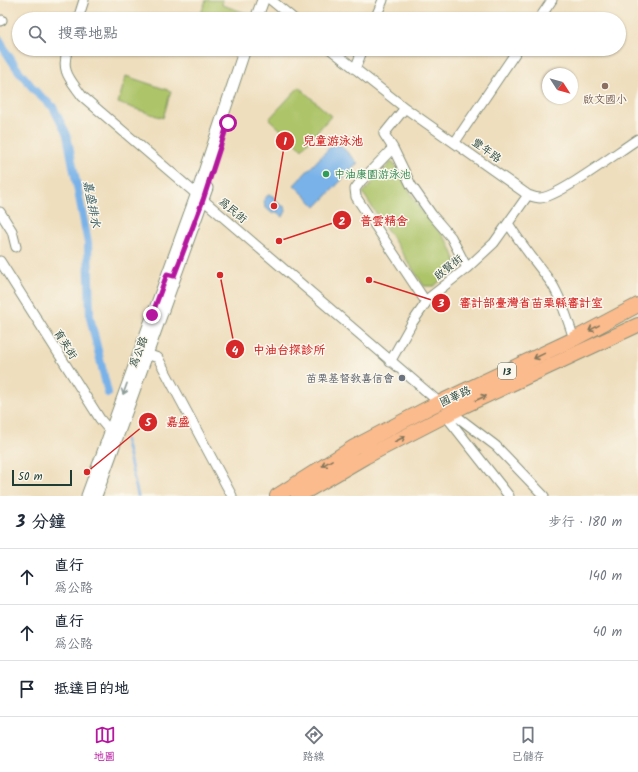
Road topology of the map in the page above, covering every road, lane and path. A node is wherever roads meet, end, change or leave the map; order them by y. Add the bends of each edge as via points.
1 (84, 0) edge
2 (263, 0) edge
3 (270, 0) edge
4 (383, 0) edge
5 (552, 0) edge
6 (80, 12) edge
7 (259, 12) edge
8 (265, 12) edge
9 (285, 12) edge
10 (378, 12) edge
11 (544, 12) edge
12 (66, 56) edge
13 (243, 56) edge
14 (250, 56) edge
15 (339, 56) edge
16 (360, 56) edge
17 (513, 56) edge
18 (355, 69) junction
19 (405, 108) junction
20 (638, 139) edge
21 (455, 142) junction
22 (393, 148) junction
23 (528, 195) junction
24 (200, 198) junction
25 (0, 212) edge
26 (508, 223) junction
27 (16, 247) dead end
28 (0, 261) edge
29 (467, 268) junction
30 (426, 302) junction
31 (638, 305) edge
32 (638, 325) edge
33 (577, 345) junction
34 (143, 352) junction
35 (390, 362) junction
36 (440, 403) junction
37 (446, 416) junction
38 (114, 432) junction
39 (363, 450) junction
40 (299, 495) edge
41 (87, 496) edge
42 (96, 496) edge
43 (232, 496) edge
44 (276, 496) edge
45 (509, 496) edge
46 (544, 496) edge

1 - 6 street
2 - 7 street
3 - 8 street
3 - 9 street
4 - 10 street
5 - 11 street
12 - 24 street, 為民街 via 64,65 67,75 82,96
13 - 24 street, 為公路
14 - 24 street, 為公路
15 - 18 street, 豐年路
16 - 18 street
17 - 21 street
18 - 19 street, 豐年路
19 - 21 street, 豐年路
19 - 22 street via 384,134
20 - 23 street via 596,168 550,194 540,198
21 - 23 street, 豐年路
22 - 29 street via 411,185 432,215 452,237
22 - 30 street via 361,181 355,189 356,197
23 - 26 street, 啟賢街
24 - 34 street, 為公路
24 - 35 street, 為民街
25 - 27 street via 12,231
26 - 29 street, 啟賢街 via 494,243
26 - 33 street via 552,285
28 - 38 street, 育英街 via 87,399
29 - 30 street, 啟賢街
30 - 35 street, 啟賢街
31 -> 33 main road, 國華路 / 13
32 - 33 main road, 國華路 / 13
33 -> 36 main road, 國華路 / 13
37 -> 33 main road, 國華路 / 13
34 - 38 street, 為公路
34 - 43 street via 158,358
35 - 36 street, 為民街
36 - 37 main road
36 - 39 main road, 國華路 / 13
39 -> 37 main road, 國華路 / 13
37 - 45 street
37 - 46 street via 459,418 496,446
38 - 41 street, 為公路
38 - 42 street, 為公路
39 - 40 main road, 國華路 / 13
39 -> 44 main road, 國華路 / 13 via 311,473

